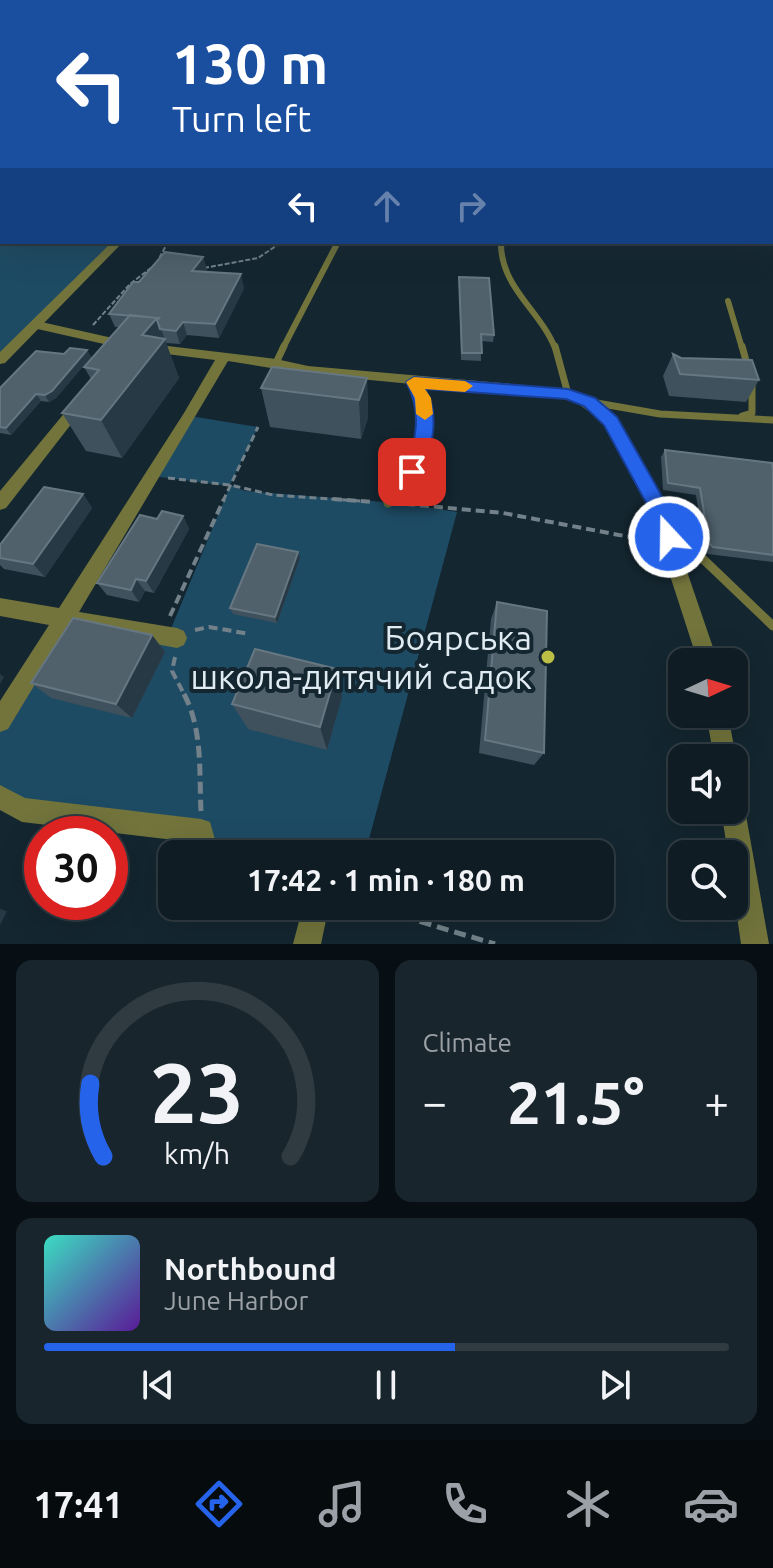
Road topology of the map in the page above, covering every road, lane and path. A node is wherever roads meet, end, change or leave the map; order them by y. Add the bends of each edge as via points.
1 (116, 244) edge
2 (167, 244) edge
3 (279, 244) edge
4 (337, 244) edge
5 (501, 244) edge
6 (156, 264) junction
7 (166, 265) edge
8 (200, 268) edge
9 (728, 301) dead end
10 (37, 325) junction
11 (83, 335) junction
12 (224, 356) junction
13 (0, 360) edge
14 (276, 363) junction
15 (739, 374) edge
16 (751, 375) junction
17 (414, 382) junction
18 (88, 394) edge
19 (568, 394) junction
20 (590, 402) junction
21 (738, 417) junction
22 (773, 420) edge
23 (258, 427) dead end
24 (152, 476) junction
25 (230, 485) junction
26 (0, 503) edge
27 (388, 503) junction
28 (665, 520) junction
29 (0, 607) edge
30 (65, 617) junction
31 (773, 626) edge
32 (250, 634) dead end
33 (169, 636) junction
34 (703, 648) edge
35 (0, 721) edge
36 (0, 797) edge
37 (735, 824) edge
38 (187, 840) edge
39 (203, 840) edge
40 (313, 920) edge
41 (415, 920) edge
42 (307, 944) edge
43 (495, 944) edge
44 (755, 944) edge

1 - 10 street
2 - 6 path
3 - 8 path via 258,258
4 - 14 lane
5 - 19 lane via 507,279 548,331
6 - 7 path
6 - 11 path
9 - 16 lane
10 - 11 street
10 - 13 street
11 - 12 street via 122,351
12 - 14 street
12 - 24 street
14 - 17 street
15 - 16 lane
16 - 21 lane via 752,413
17 - 19 street
17 - 27 lane via 425,410 419,458 404,487
18 - 26 street
19 - 20 lane
20 - 21 lane via 660,414
20 - 28 lane via 611,422
21 - 22 lane
23 - 25 path
24 - 25 path
24 - 30 street
25 - 27 path via 273,495
25 - 33 path
27 - 28 path via 459,506 650,541
28 - 31 lane
28 - 34 street
29 - 30 street
30 - 33 street
30 - 35 street
32 - 33 path via 209,627
33 - 39 path via 172,671 196,724
36 - 38 street via 22,810
37 - 44 street
40 - 42 street
41 - 43 path

